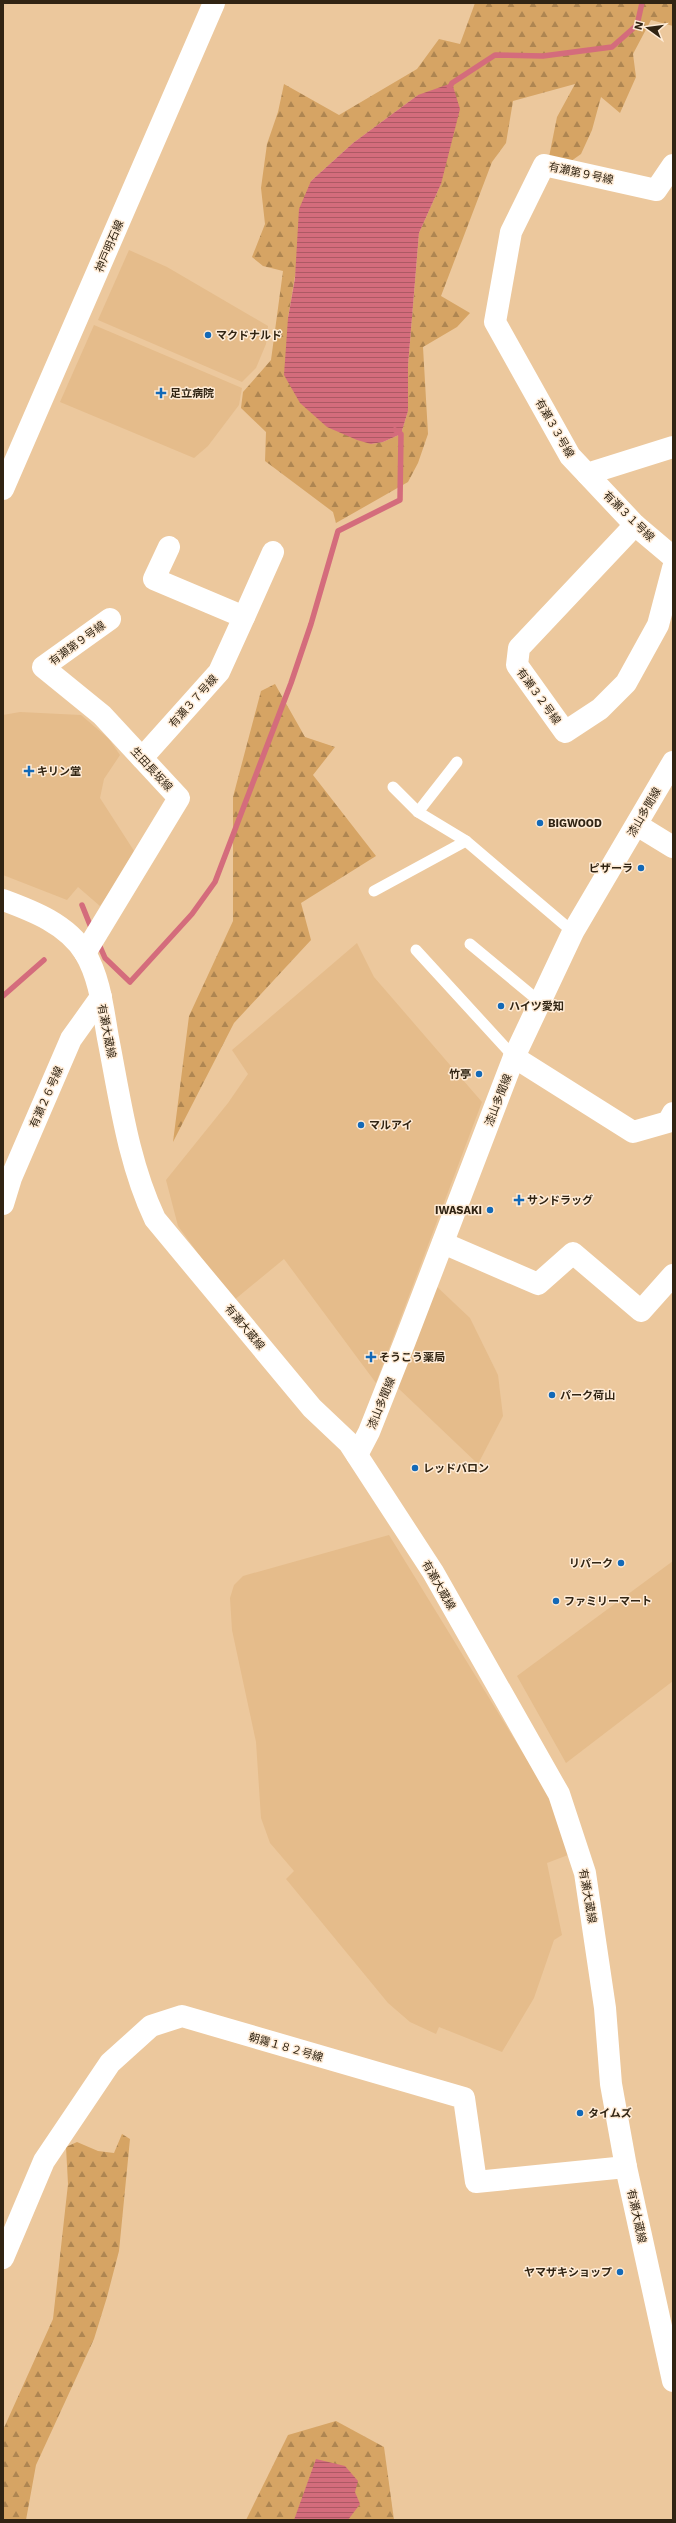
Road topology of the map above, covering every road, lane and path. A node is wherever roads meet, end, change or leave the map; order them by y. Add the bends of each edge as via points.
1 (214, 3) edge
2 (673, 165) edge
3 (495, 322) joint
4 (673, 447) edge
5 (587, 474) junction
6 (3, 489) edge
7 (635, 525) junction
8 (169, 547) dead end
9 (274, 552) dead end
10 (673, 557) edge
11 (673, 568) edge
12 (244, 617) junction
13 (110, 619) dead end
14 (43, 667) joint
15 (142, 758) junction
16 (457, 762) dead end
17 (673, 762) edge
18 (393, 787) dead end
19 (418, 812) junction
20 (637, 825) junction
21 (466, 841) junction
22 (673, 847) edge
23 (374, 891) dead end
24 (3, 900) edge
25 (573, 932) junction
26 (470, 944) dead end
27 (416, 950) dead end
28 (85, 953) junction
29 (101, 997) junction
30 (540, 1002) junction
31 (514, 1057) junction
32 (673, 1113) edge
33 (3, 1204) edge
34 (443, 1243) junction
35 (673, 1275) edge
36 (357, 1455) junction
37 (626, 2167) junction
38 (3, 2258) edge
39 (673, 2381) edge

1 - 6 street, 神戸明石線
2 - 3 street, 有瀬第９号線 via 656,190 544,165 511,232
3 - 5 street, 有瀬３３号線 via 570,456
4 - 5 street
5 - 7 street, 有瀬３１号線
7 - 10 street, 有瀬３１号線
7 - 11 street, 有瀬３２号線 via 519,648 517,665 565,732 600,709 626,682 658,625
8 - 12 street via 154,579
9 - 12 street, 有瀬３７号線
12 - 15 street, 有瀬３７号線 via 219,672
13 - 14 street, 有瀬第９号線
14 - 15 street, 生田長坂線 via 102,715
15 - 28 street, 生田長坂線 via 179,798
16 - 19 lane
17 - 20 street, 漆山多聞線
18 - 19 lane
19 - 21 lane
20 - 22 street
20 - 25 street, 漆山多聞線
21 - 23 lane
21 - 25 lane
24 - 28 street, 有瀬大蔵線 via 58,925
25 - 30 street, 漆山多聞線
26 - 30 lane
27 - 31 lane
28 - 29 street, 有瀬大蔵線
29 - 33 street, 有瀬２６号線 via 71,1039 11,1178
29 - 36 street, 有瀬大蔵線 via 132,1159 154,1219 312,1408 349,1443
30 - 31 street, 漆山多聞線
31 - 32 street via 633,1132 668,1122
31 - 34 street, 漆山多聞線
34 - 35 street via 538,1284 573,1252 641,1311
34 - 36 street, 漆山多聞線 via 369,1432
36 - 37 street, 有瀬大蔵線 via 433,1572 559,1794 585,1873 605,2008 611,2084
37 - 38 street, 朝霧１８２号線 via 476,2182 464,2098 182,2016 151,2026 110,2063 44,2161
37 - 39 street, 有瀬大蔵線

